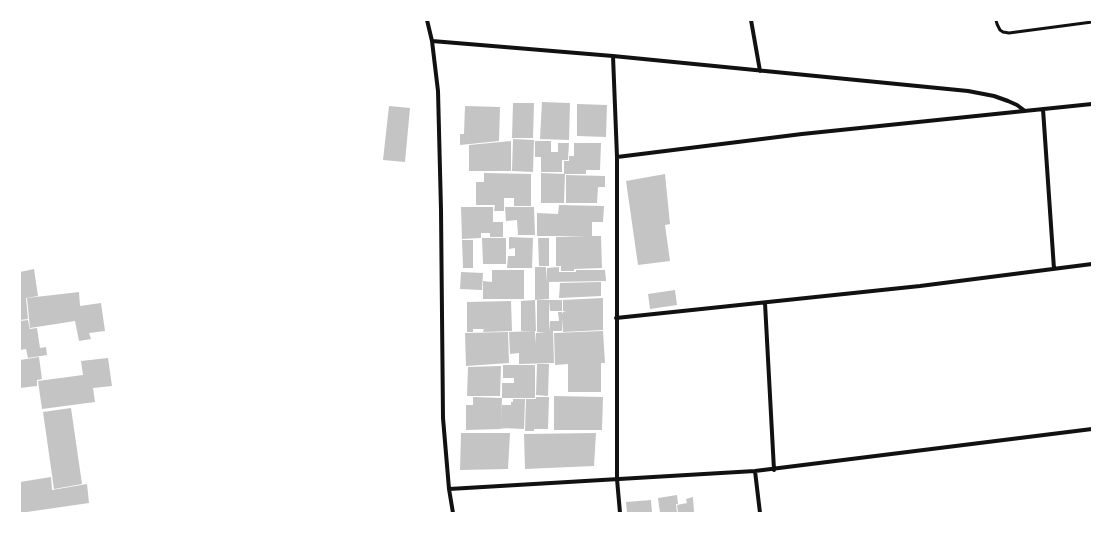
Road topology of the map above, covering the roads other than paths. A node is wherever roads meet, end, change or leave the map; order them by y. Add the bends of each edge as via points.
1 (427, 20) edge
2 (751, 20) edge
3 (996, 20) edge
4 (1092, 22) edge
5 (432, 41) junction
6 (613, 56) junction
7 (760, 71) junction
8 (1092, 104) edge
9 (1043, 109) junction
10 (1025, 111) junction
11 (617, 157) junction
12 (1092, 264) edge
13 (1054, 269) junction
14 (765, 303) junction
15 (616, 318) junction
16 (1092, 429) edge
17 (774, 470) junction
18 (755, 471) junction
19 (617, 479) junction
20 (449, 489) junction
21 (454, 513) edge
22 (620, 513) edge
23 (760, 513) edge

1 - 5 street
2 - 7 street
3 - 4 lane via 1000,30 1009,33
5 - 6 street
5 - 20 street via 438,91 443,418
6 - 7 street
6 - 11 street
7 - 10 street via 968,91 1008,100
8 - 9 street
9 - 10 street
9 - 13 street
10 - 11 street via 802,134
11 - 15 street
12 - 13 street
13 - 14 street
14 - 15 street
14 - 17 street
15 - 19 street
16 - 17 street
17 - 18 street
18 - 19 street
18 - 23 street
19 - 20 street
19 - 22 street
20 - 21 street

